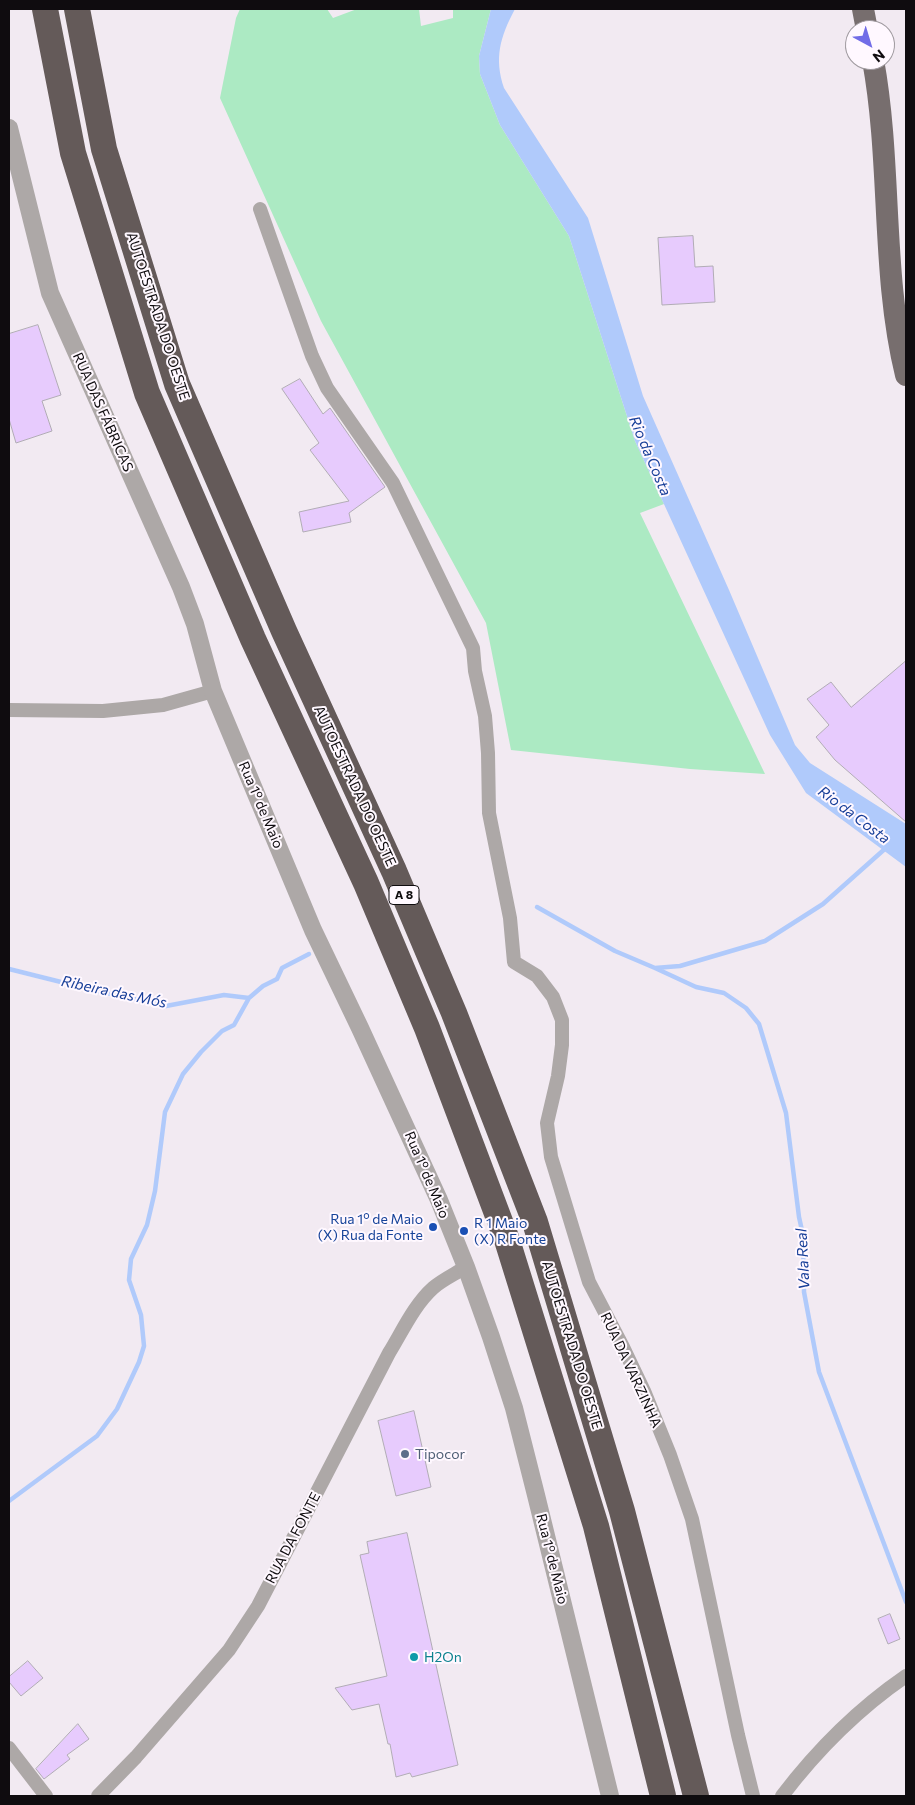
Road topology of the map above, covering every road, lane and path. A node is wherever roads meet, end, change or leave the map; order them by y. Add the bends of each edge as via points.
1 (45, 9) edge
2 (76, 9) edge
3 (874, 70) edge
4 (9, 128) edge
5 (260, 210) dead end
6 (906, 376) edge
7 (213, 691) junction
8 (9, 710) edge
9 (466, 1267) junction
10 (906, 1676) edge
11 (9, 1748) edge
12 (46, 1796) edge
13 (98, 1796) edge
14 (610, 1796) edge
15 (663, 1796) edge
16 (696, 1796) edge
17 (753, 1796) edge
18 (782, 1796) edge

1 - 15 highway, A 8 via 72,153 147,393 253,639 366,883 416,1001 507,1240 596,1526
2 - 16 highway, AUTOESTRADA DO OESTE / A 8 via 104,149 177,384 454,1013 535,1222 622,1511
3 - 6 main road via 894,302
4 - 7 street, RUA DAS FÁBRICAS via 50,293 181,587
5 - 17 street, RUA DA VARZINHA via 312,356 327,388 393,483 473,648 488,753 488,813 510,918 514,962 537,976 553,996 562,1020 558,1076 547,1123 551,1157 589,1282 644,1391 692,1519
7 - 8 street via 163,705 103,711
7 - 9 street, Rua 1º de Maio via 312,930 414,1144
9 - 13 street, RUA DA FONTE via 434,1287 413,1314 258,1606 229,1650
9 - 14 street, Rua 1º de Maio via 514,1408
10 - 18 street via 841,1729
11 - 12 street

